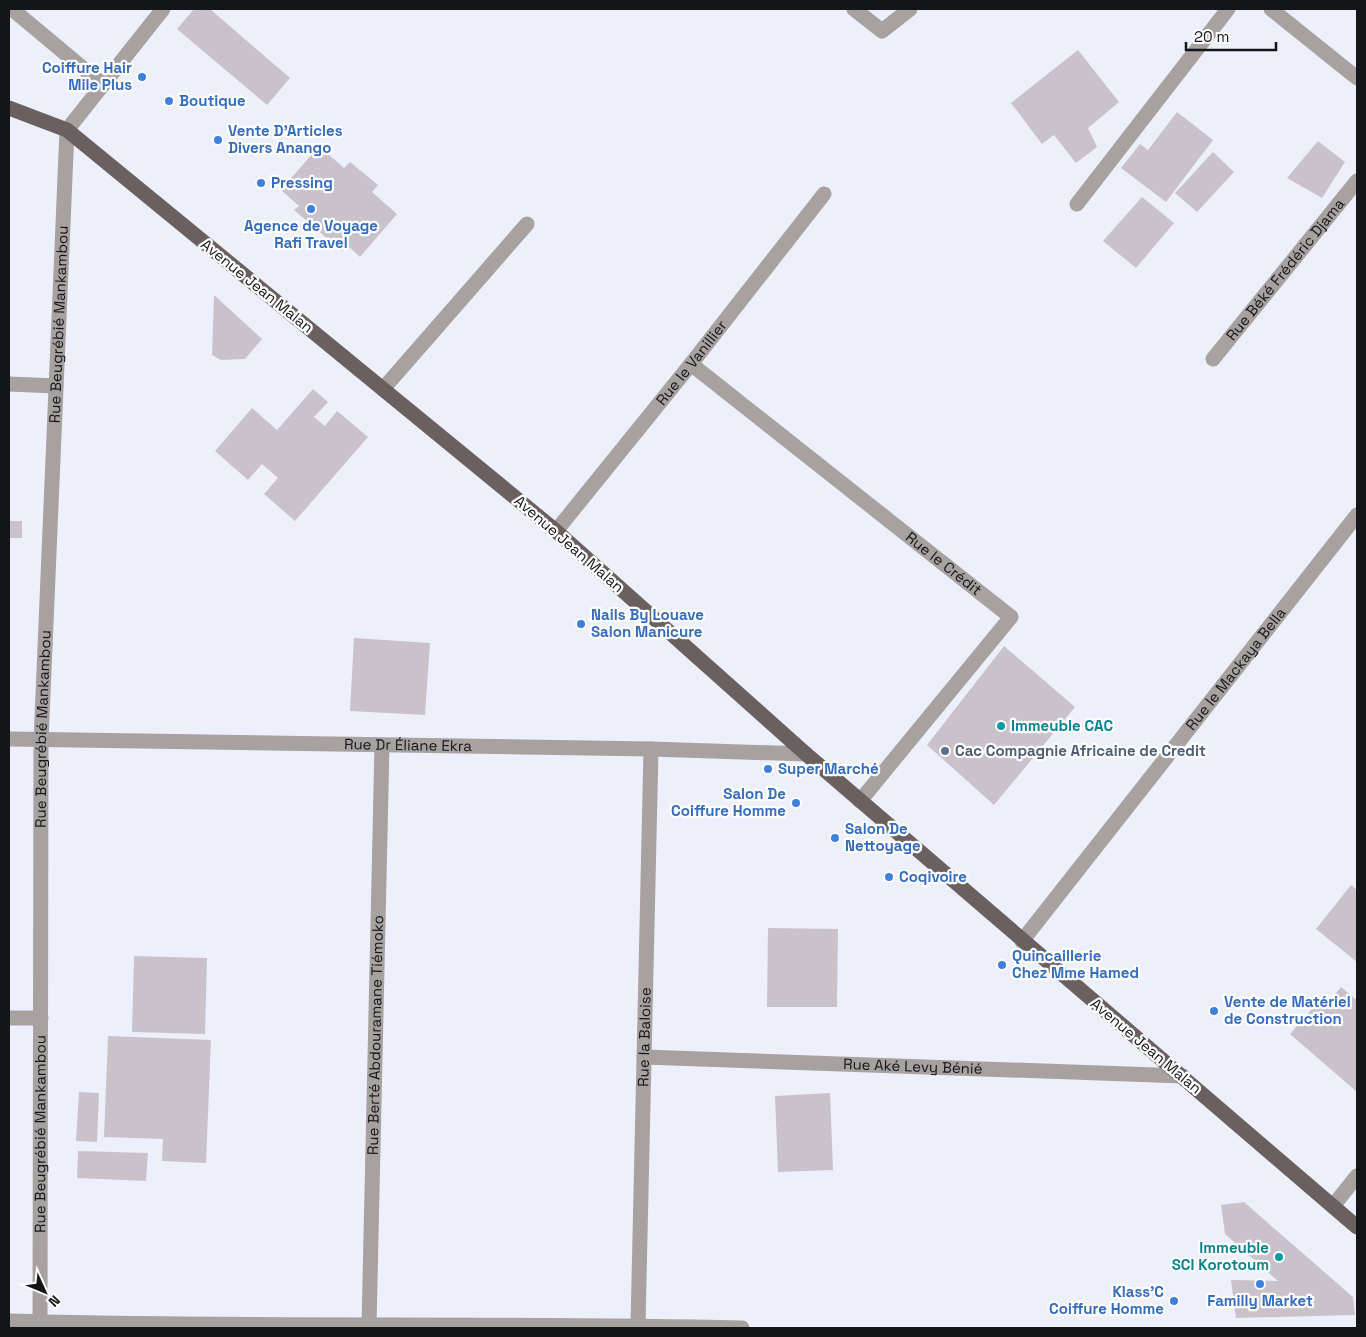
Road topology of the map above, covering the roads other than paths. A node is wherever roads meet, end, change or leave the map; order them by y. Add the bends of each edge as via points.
1 (12, 9) edge
2 (163, 9) edge
3 (854, 9) edge
4 (910, 9) edge
5 (1228, 9) edge
6 (1272, 9) edge
7 (1357, 78) edge
8 (103, 85) junction
9 (9, 108) edge
10 (67, 130) junction
11 (1357, 181) edge
12 (824, 194) dead end
13 (1077, 204) dead end
14 (527, 224) dead end
15 (1213, 359) dead end
16 (691, 364) junction
17 (9, 384) edge
18 (56, 386) junction
19 (383, 389) junction
20 (1357, 515) edge
21 (556, 530) junction
22 (9, 740) edge
23 (41, 741) junction
24 (382, 745) junction
25 (651, 749) junction
26 (806, 754) junction
27 (860, 801) junction
28 (1022, 941) junction
29 (9, 1018) edge
30 (41, 1018) junction
31 (644, 1057) junction
32 (1182, 1076) junction
33 (1357, 1176) edge
34 (1333, 1206) junction
35 (1357, 1227) edge
36 (9, 1321) edge
37 (40, 1325) edge
38 (369, 1326) junction
39 (638, 1326) junction
40 (742, 1328) edge

1 - 8 street
2 - 8 street
3 - 4 street via 882,31
5 - 13 street
6 - 7 street
8 - 10 street
9 - 10 main road, Avenue Jean Malan
10 - 18 street, Rue Beugrébié Mankambou
10 - 19 main road, Avenue Jean Malan
11 - 15 street, Rue Béké Frédéric Djama
12 - 16 street, Rue le Vanillier
14 - 19 street
16 - 21 street, Rue le Vanillier
16 - 27 street, Rue le Crédit via 1011,617
17 - 18 street
18 - 23 street, Rue Beugrébié Mankambou
19 - 21 main road, Avenue Jean Malan
20 - 28 street, Rue le Mackaya Bella
21 - 26 main road, Avenue Jean Malan
22 - 23 street, Rue Dr Éliane Ekra
23 - 24 street, Rue Dr Éliane Ekra
23 - 30 street, Rue Beugrébié Mankambou
24 - 25 street, Rue Dr Éliane Ekra
24 - 38 street, Rue Berté Abdouramane Tiémoko
25 - 26 street, Rue Dr Éliane Ekra
25 - 31 street, Rue la Baloise
26 - 27 main road, Avenue Jean Malan
27 - 28 main road, Avenue Jean Malan
28 - 32 main road, Avenue Jean Malan
29 - 30 street
30 - 37 street, Rue Beugrébié Mankambou
31 - 32 street, Rue Aké Levy Bénié
31 - 39 street, Rue la Baloise
32 - 34 main road, Avenue Jean Malan
33 - 34 street
34 - 35 main road, Avenue Jean Malan
36 - 37 street
37 - 38 street
38 - 39 street
39 - 40 street

